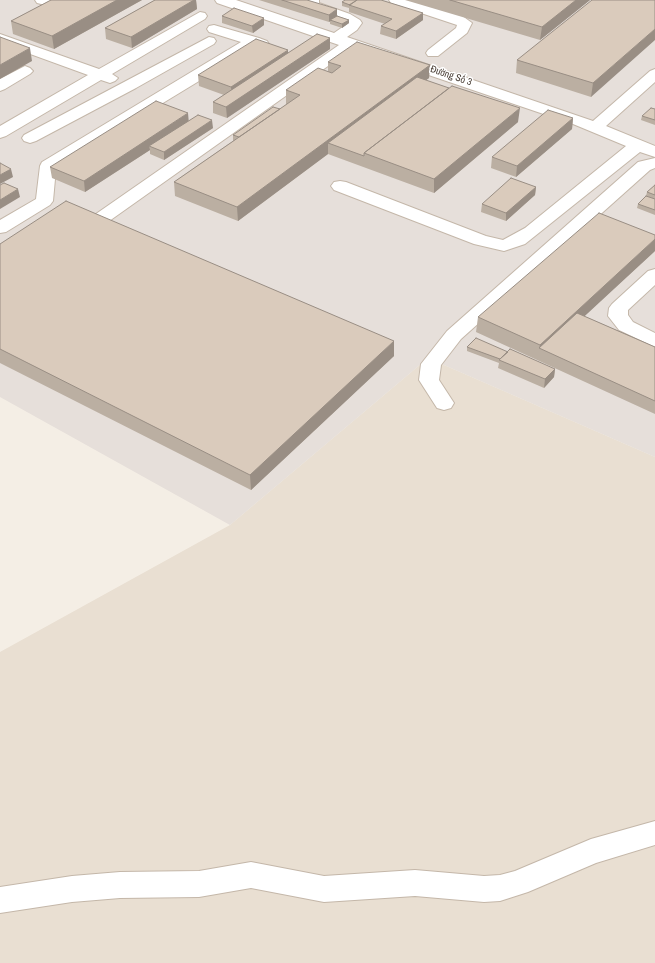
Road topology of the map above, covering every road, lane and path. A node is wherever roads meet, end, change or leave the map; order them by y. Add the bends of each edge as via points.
1 (42, 0) edge
2 (222, 0) edge
3 (312, 0) edge
4 (396, 0) edge
5 (61, 2) edge
6 (39, 14) edge
7 (200, 16) dead end
8 (13, 29) edge
9 (0, 37) edge
10 (344, 40) junction
11 (254, 41) junction
12 (275, 48) edge
13 (433, 53) dead end
14 (25, 71) edge
15 (100, 74) junction
16 (655, 74) edge
17 (131, 85) junction
18 (0, 86) edge
19 (162, 96) junction
20 (596, 127) junction
21 (0, 133) edge
22 (30, 138) dead end
23 (638, 145) junction
24 (655, 152) edge
25 (655, 163) edge
26 (340, 186) dead end
27 (114, 227) edge
28 (0, 228) edge
29 (655, 275) edge
30 (655, 341) edge
31 (444, 403) dead end
32 (655, 833) edge
33 (0, 900) edge

1 - 5 street
2 - 10 street, Đường Số 3
3 - 10 street via 310,4 346,17 355,23
4 - 13 street via 456,18 464,23 462,30
5 - 6 street
7 - 15 street
8 - 9 street
9 - 15 street
10 - 20 street, Đường Số 3
10 - 27 street via 99,220
11 - 12 street
11 - 17 street via 212,35
11 - 19 street
14 - 18 street
15 - 17 street
15 - 21 street
16 - 20 street
17 - 19 street
17 - 22 street
19 - 28 street via 48,166 44,201
20 - 23 street, Đường Số 3
23 - 24 street, Đường Số 3
23 - 26 street via 531,232 504,246 480,240
25 - 31 street via 644,166 454,335 431,364 429,380
29 - 30 street via 619,308 618,316 626,326
32 - 33 street via 591,852 500,888 415,883 324,889 251,875 199,884 120,885 72,889

